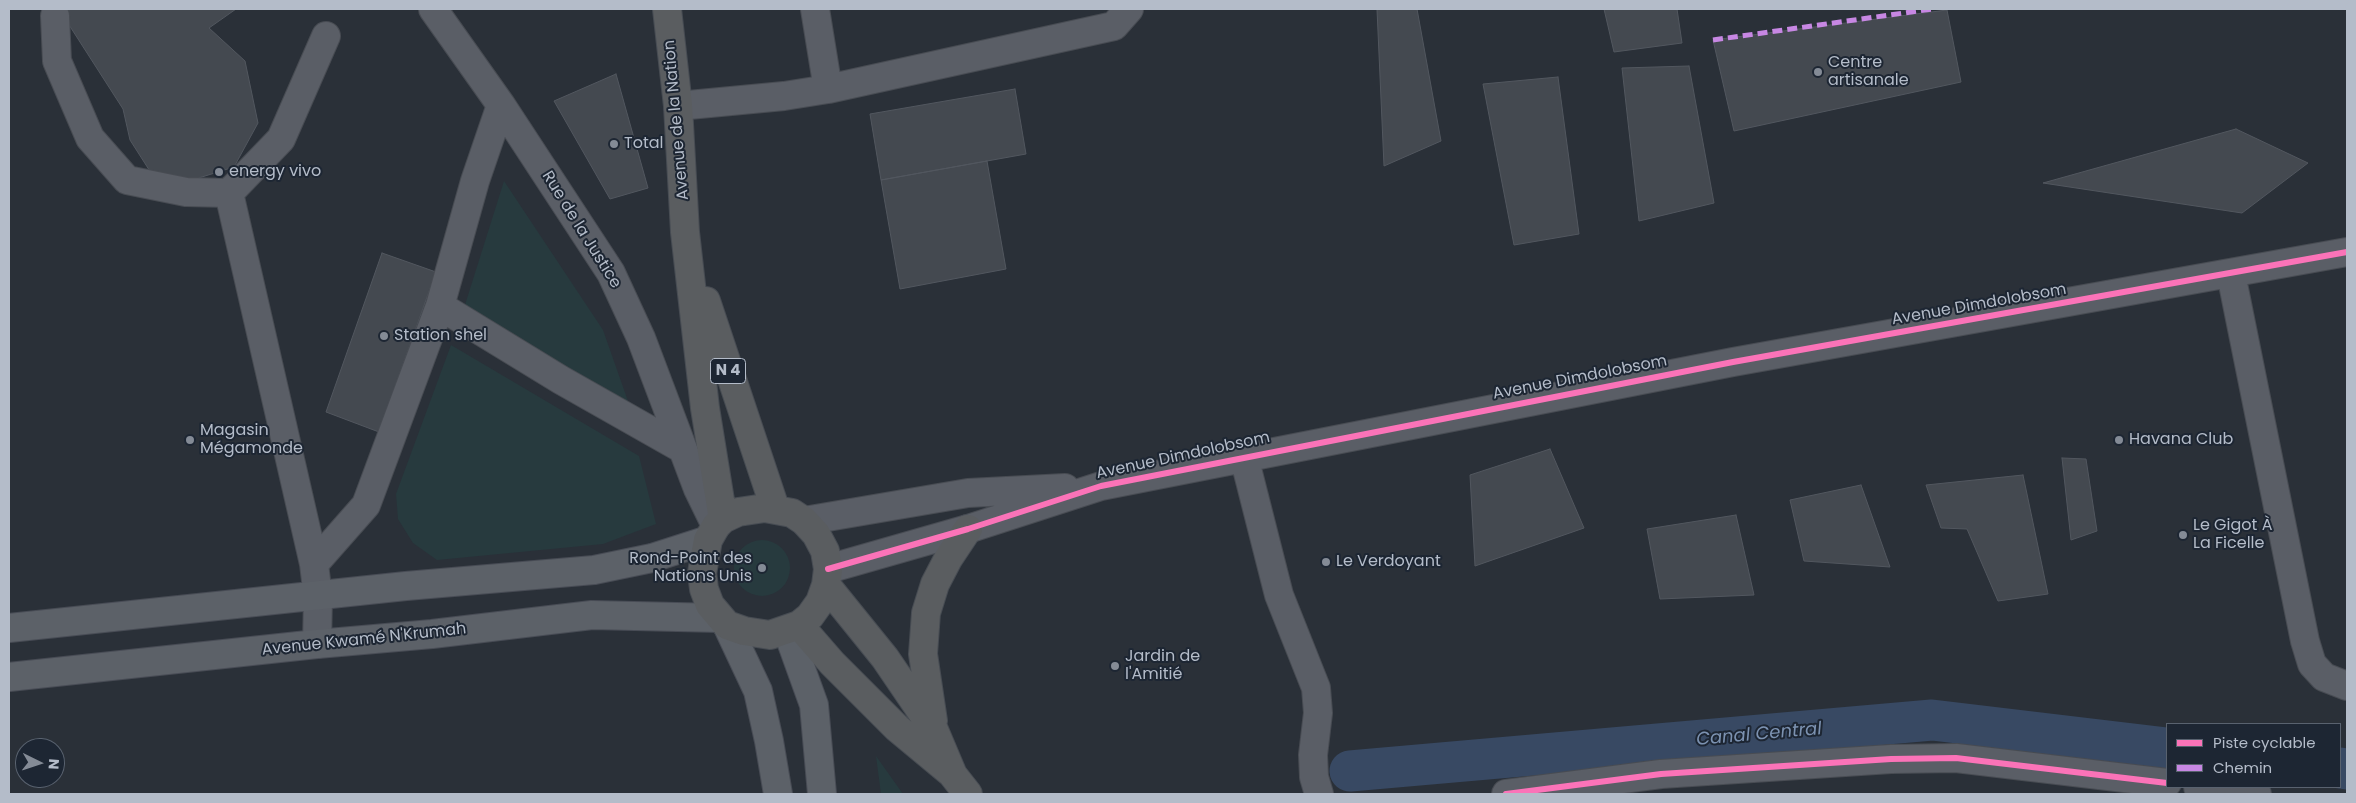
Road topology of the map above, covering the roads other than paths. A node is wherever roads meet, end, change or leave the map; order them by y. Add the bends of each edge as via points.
1 (433, 9) edge
2 (667, 9) edge
3 (815, 9) edge
4 (1130, 9) edge
5 (54, 16) dead end
6 (326, 36) dead end
7 (828, 89) junction
8 (501, 105) junction
9 (678, 106) junction
10 (229, 193) junction
11 (685, 232) junction
12 (2347, 252) edge
13 (2231, 274) junction
14 (440, 306) junction
15 (681, 448) junction
16 (1244, 457) junction
17 (1101, 486) junction
18 (775, 508) junction
19 (804, 521) junction
20 (716, 528) junction
21 (968, 529) junction
22 (314, 564) junction
23 (827, 577) junction
24 (318, 597) junction
25 (723, 622) junction
26 (9, 628) edge
27 (793, 628) junction
28 (317, 644) junction
29 (9, 677) edge
30 (2347, 686) edge
31 (934, 730) junction
32 (2166, 783) edge
33 (960, 784) edge
34 (2206, 788) edge
35 (778, 794) edge
36 (822, 794) edge
37 (1320, 794) edge
38 (1506, 794) edge
39 (2257, 794) edge

1 - 8 street, Rue de la Justice
2 - 9 highway, Avenue de la Nation / N 4
3 - 7 street
4 - 7 street via 1114,26
5 - 10 street via 57,61 90,138 127,180 186,192
6 - 10 street via 281,139
7 - 9 street
8 - 14 street via 475,181
8 - 15 street, Rue de la Justice via 611,273 641,338
9 - 11 highway, Avenue de la Nation / N 4
10 - 22 street
11 - 18 highway, Avenue de la Nation / N 4
11 - 20 highway, Avenue de la Nation / N 4
12 - 13 street, Avenue Dimdolobsom
13 - 16 street, Avenue Dimdolobsom via 1733,362
13 - 30 street via 2305,641 2312,664 2324,677
14 - 15 street
14 - 22 street via 366,505
15 - 20 street, Rue de la Justice
16 - 17 street, Avenue Dimdolobsom
16 - 37 street via 1279,595 1316,688 1318,714 1313,755 1314,777
17 - 19 street, Avenue Dimdolobsom via 968,493
17 - 21 street, Avenue Dimdolobsom
18 - 19 highway
18 - 20 highway via 753,509
19 - 23 highway via 825,551
20 - 24 main road via 652,558 594,570
20 - 25 highway, N 4 via 702,573 710,605
21 - 23 street, Avenue Dimdolobsom
21 - 31 highway via 935,584 926,613 922,654
22 - 24 street
23 - 27 highway via 820,602 810,616
23 - 31 highway
24 - 26 main road
24 - 28 street
25 - 27 highway via 758,634 770,635
25 - 28 main road, Avenue Kwamé N'Krumah via 592,615
25 - 35 main road via 758,691
27 - 33 highway
27 - 36 main road via 814,704
28 - 29 main road, Avenue Kwamé N'Krumah
31 - 33 highway
32 - 38 street via 1956,758 1890,759 1661,774
34 - 39 street

